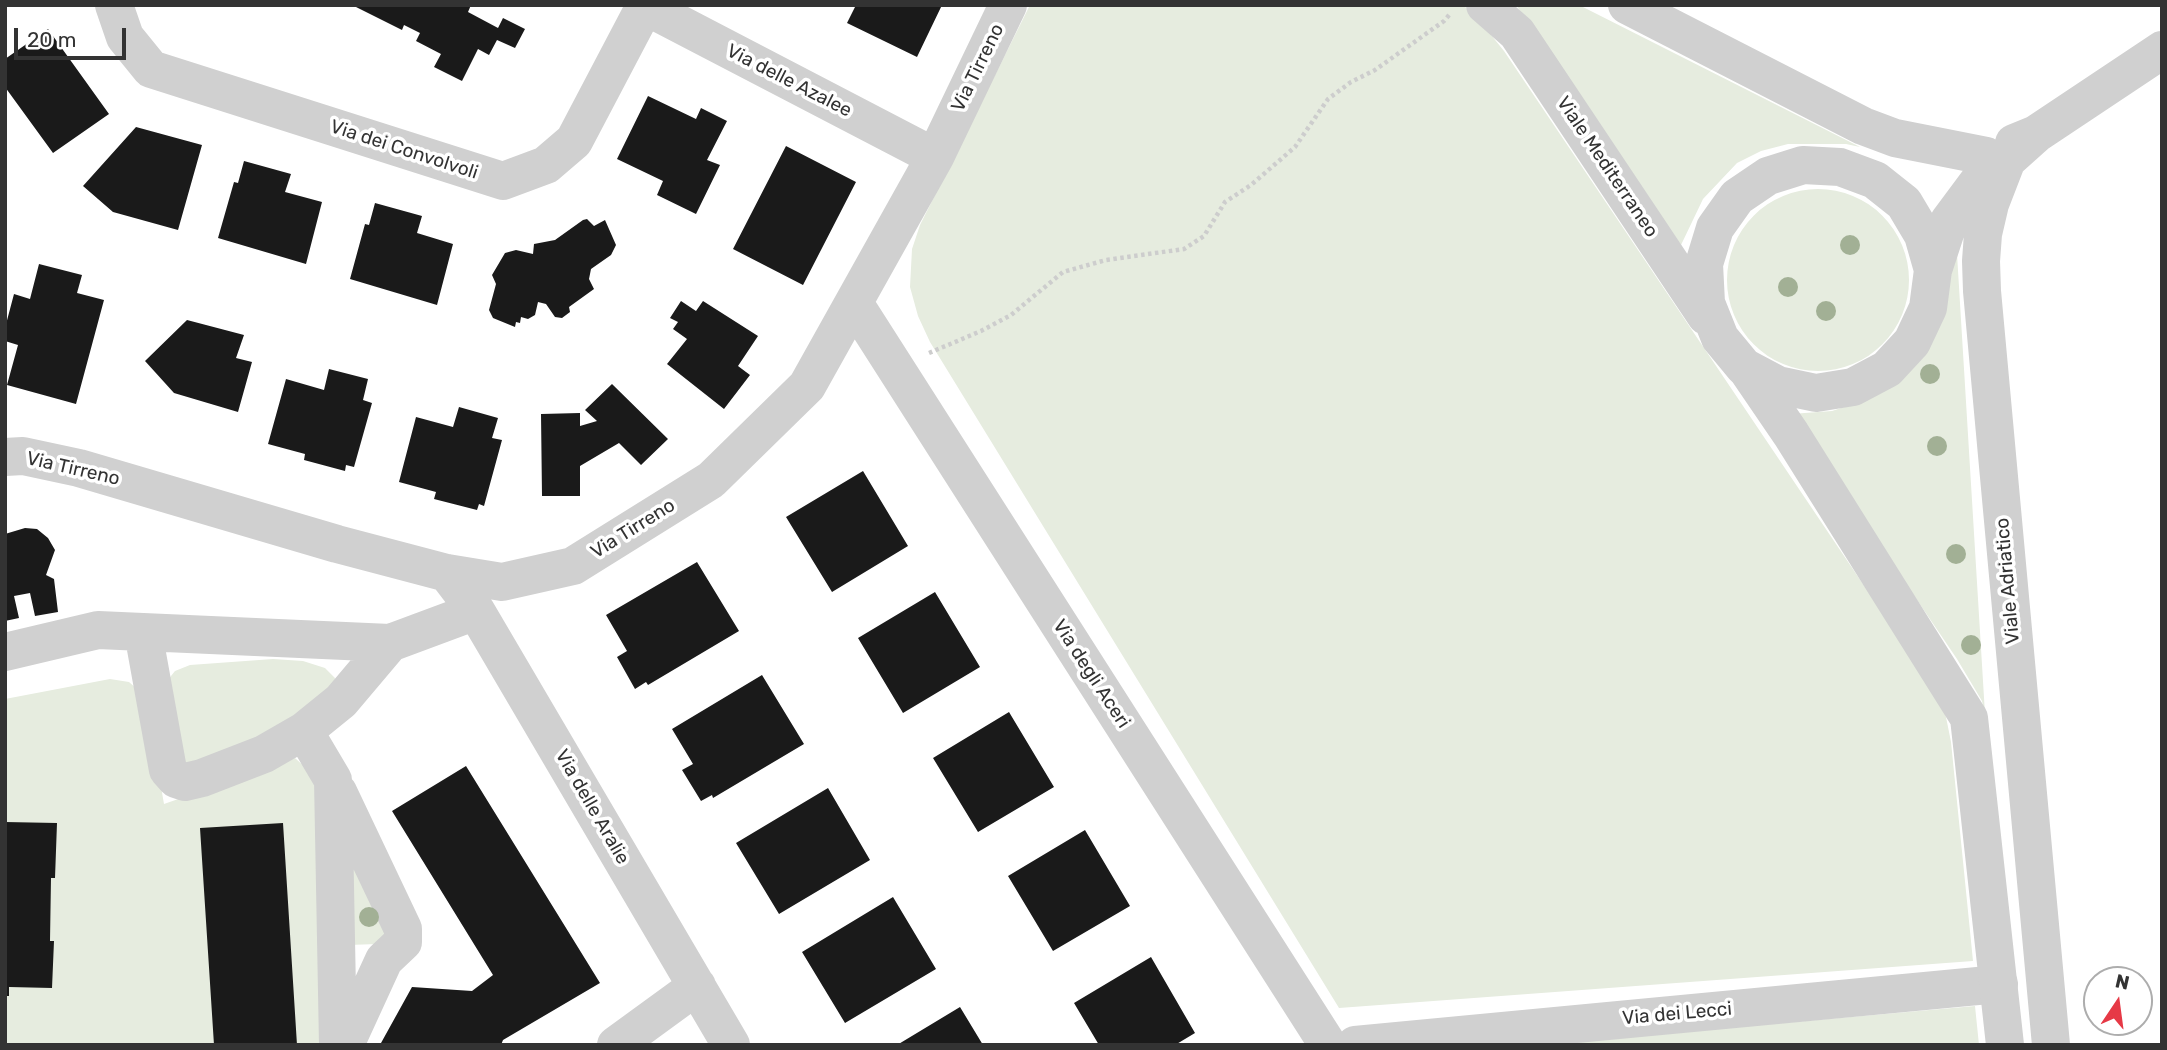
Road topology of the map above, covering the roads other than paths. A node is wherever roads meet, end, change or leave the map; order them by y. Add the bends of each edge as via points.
1 (114, 5) edge
2 (1008, 5) edge
3 (1485, 5) edge
4 (1627, 5) edge
5 (644, 6) edge
6 (2162, 50) edge
7 (935, 158) junction
8 (1997, 158) junction
9 (1840, 167) junction
10 (1933, 270) junction
11 (854, 303) junction
12 (1720, 338) junction
13 (1744, 367) junction
14 (5, 457) edge
15 (447, 573) junction
16 (476, 611) junction
17 (143, 632) junction
18 (390, 643) junction
19 (5, 652) edge
20 (304, 731) junction
21 (332, 780) junction
22 (1999, 984) junction
23 (697, 986) junction
24 (338, 1045) edge
25 (345, 1045) edge
26 (616, 1045) edge
27 (731, 1045) edge
28 (1328, 1045) edge
29 (1355, 1045) edge
30 (2006, 1045) edge
31 (2051, 1045) edge

1 - 5 street, Via dei Convolvoli via 125,37 151,69 503,181 546,165 574,141
2 - 7 street, Via Tirreno
3 - 12 street, Viale Mediterraneo via 1517,33
4 - 8 street via 1863,126 1895,138
5 - 7 street, Via delle Azalee
6 - 8 street
7 - 11 street, Via Tirreno
8 - 9 street via 1910,167
8 - 10 street via 1949,221
8 - 31 street, Viale Adriatico via 1983,234 1982,291
9 - 10 street via 1875,180 1904,203 1923,235
9 - 12 street via 1803,165 1768,176 1737,197 1715,228 1704,264 1705,290
10 - 13 street via 1928,308 1912,342 1887,369 1853,387 1815,393 1778,385
11 - 15 street, Via Tirreno via 807,386 711,480 573,566 502,582
11 - 28 street, Via degli Aceri
12 - 13 street
13 - 22 street via 1969,718
14 - 15 street, Via Tirreno via 23,456 79,468
15 - 16 street, Via delle Aralie
16 - 18 street
16 - 23 street, Via delle Aralie
17 - 18 street
17 - 19 street via 98,630
17 - 20 street via 168,770 176,779 202,778 264,754
18 - 20 street via 341,701
20 - 21 street
21 - 24 street
21 - 25 street via 402,929 403,942 384,960
22 - 29 street, Via dei Lecci
22 - 30 street
23 - 26 street
23 - 27 street, Via delle Aralie

